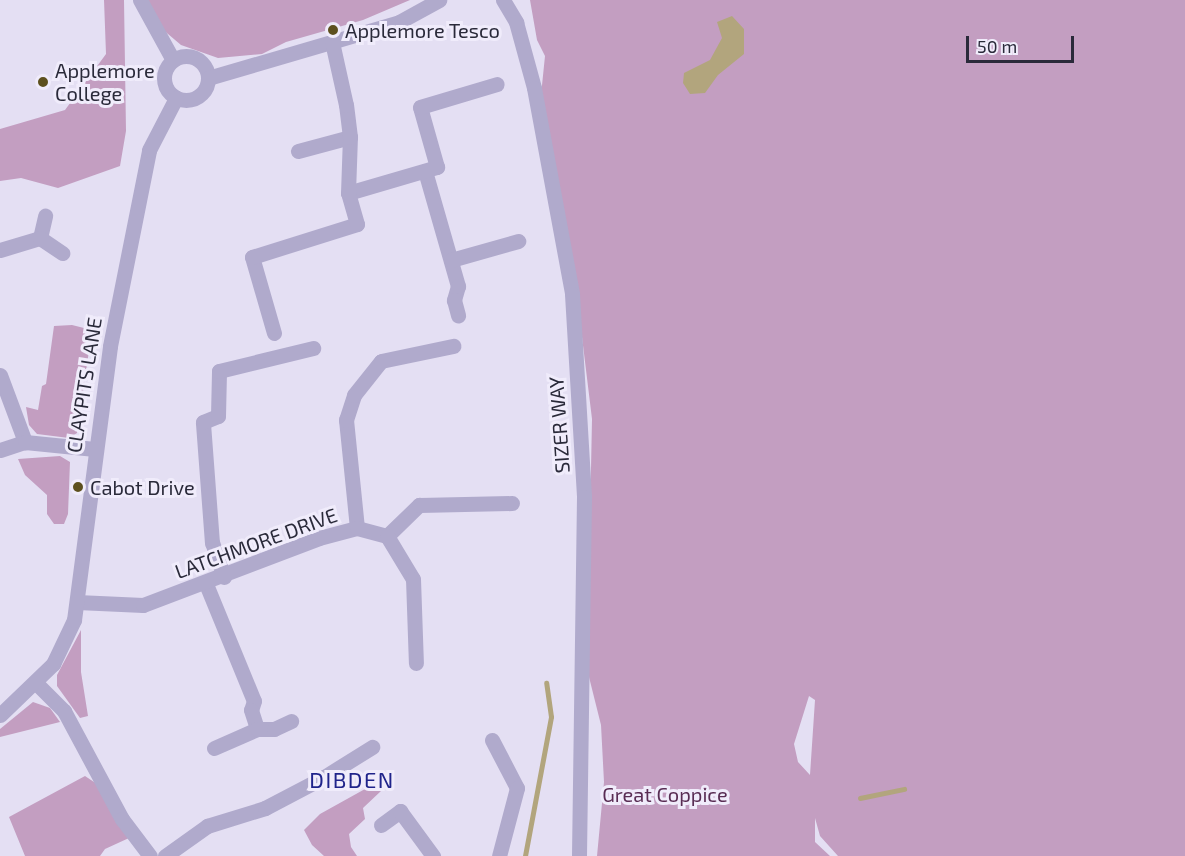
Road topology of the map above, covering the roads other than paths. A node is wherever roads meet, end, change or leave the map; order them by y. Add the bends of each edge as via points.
1 (140, 0) edge
2 (439, 0) edge
3 (503, 0) edge
4 (332, 42) junction
5 (173, 60) junction
6 (208, 78) junction
7 (497, 84) dead end
8 (176, 98) junction
9 (350, 136) junction
10 (298, 151) dead end
11 (431, 169) junction
12 (348, 193) junction
13 (45, 216) dead end
14 (40, 238) junction
15 (518, 241) dead end
16 (0, 250) edge
17 (62, 253) dead end
18 (451, 261) junction
19 (458, 315) dead end
20 (274, 333) dead end
21 (453, 346) dead end
22 (314, 348) dead end
23 (0, 375) edge
24 (25, 442) junction
25 (95, 449) junction
26 (0, 450) edge
27 (512, 503) dead end
28 (357, 528) junction
29 (387, 536) junction
30 (224, 577) junction
31 (206, 584) junction
32 (77, 602) junction
33 (416, 663) dead end
34 (36, 683) junction
35 (0, 715) edge
36 (291, 721) dead end
37 (256, 729) junction
38 (492, 740) dead end
39 (372, 747) dead end
40 (214, 748) dead end
41 (381, 825) dead end
42 (150, 856) edge
43 (165, 856) edge
44 (433, 856) edge
45 (500, 856) edge
46 (579, 856) edge

1 - 5 street
2 - 4 street via 399,22
3 - 46 street, SIZER WAY via 516,22 534,88 572,294 584,497
4 - 6 street
4 - 9 street
5 - 6 street via 192,57 203,65
5 - 8 street via 165,70 164,82
6 - 8 street via 198,97
7 - 11 street via 420,107
8 - 25 street, CLAYPITS LANE via 148,150 110,346
9 - 10 street
9 - 12 street
11 - 12 street
11 - 18 street
12 - 20 street via 357,224 252,257
13 - 14 street
14 - 16 street
14 - 17 street
15 - 18 street
18 - 19 street via 458,286 454,300
21 - 28 street via 381,361 354,395 346,420
22 - 30 street via 219,371 218,416 203,422 212,543
23 - 24 street
24 - 25 street
24 - 26 street
25 - 32 street, CLAYPITS LANE
27 - 29 street via 419,505
28 - 29 street, LATCHMORE DRIVE
28 - 30 street, LATCHMORE DRIVE via 319,538
29 - 33 street via 413,579
30 - 31 street, LATCHMORE DRIVE
31 - 32 street, LATCHMORE DRIVE via 143,605
31 - 37 street via 254,701 251,710
32 - 34 street, CLAYPITS LANE via 65,645
34 - 35 street, CLAYPITS LANE
34 - 42 street via 64,711 122,819
36 - 37 street via 274,729
37 - 40 street
38 - 45 street via 518,788
39 - 43 street via 265,808 207,826
41 - 44 street via 400,812

